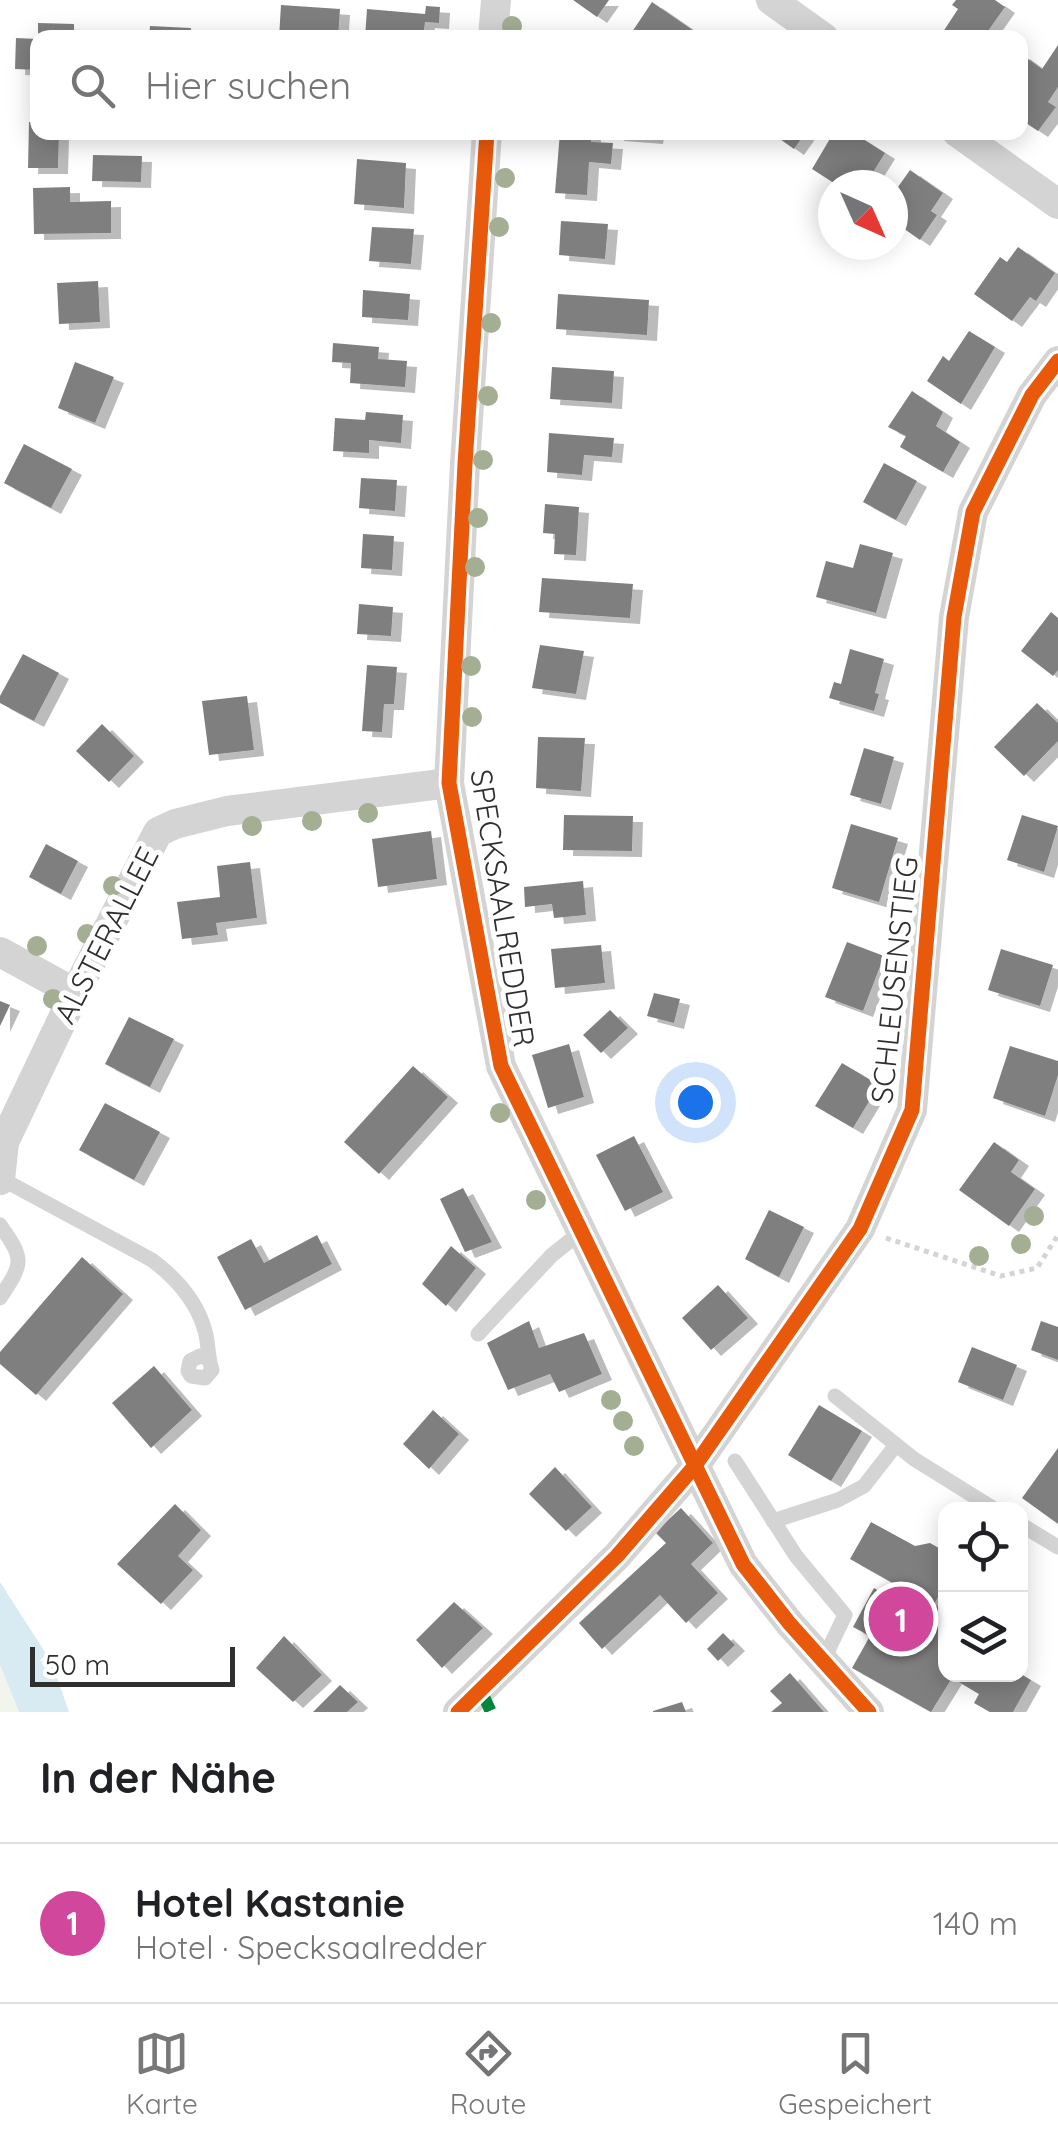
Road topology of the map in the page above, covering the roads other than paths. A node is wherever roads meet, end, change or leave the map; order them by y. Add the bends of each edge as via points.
1 (496, 0) edge
2 (771, 0) edge
3 (494, 30) edge
4 (813, 30) edge
5 (486, 140) edge
6 (969, 140) edge
7 (1058, 204) edge
8 (1058, 361) edge
9 (450, 783) junction
10 (0, 952) edge
11 (75, 993) junction
12 (2, 1143) edge
13 (0, 1179) edge
14 (0, 1225) edge
15 (581, 1232) junction
16 (0, 1298) edge
17 (478, 1334) dead end
18 (206, 1358) dead end
19 (835, 1396) dead end
20 (896, 1445) junction
21 (735, 1462) dead end
22 (694, 1467) junction
23 (983, 1502) edge
24 (773, 1521) junction
25 (1028, 1529) edge
26 (1058, 1548) edge
27 (823, 1662) junction
28 (458, 1712) edge
29 (869, 1712) edge

1 - 3 street
2 - 4 street
5 - 9 street, SPECKSAALREDDER
6 - 7 street
8 - 22 street, SCHLEUSENSTIEG via 1032,395 973,512 954,617 912,1110 860,1229
9 - 11 street, ALSTERALLEE via 228,811 158,832
9 - 15 street, SPECKSAALREDDER via 501,1066
10 - 11 street
11 - 12 street, ALSTERALLEE
12 - 13 street, ALSTERALLEE
13 - 18 lane via 169,1273 197,1311
14 - 16 lane via 18,1251 20,1267
15 - 17 lane
15 - 22 street, SPECKSAALREDDER
19 - 20 lane
20 - 23 lane
20 - 24 lane via 864,1486
21 - 24 lane
22 - 27 street, SPECKSAALREDDER via 743,1564
22 - 28 street, SCHLEUSENSTIEG via 618,1556
24 - 27 lane via 845,1615
25 - 26 lane
27 - 29 street, SPECKSAALREDDER

